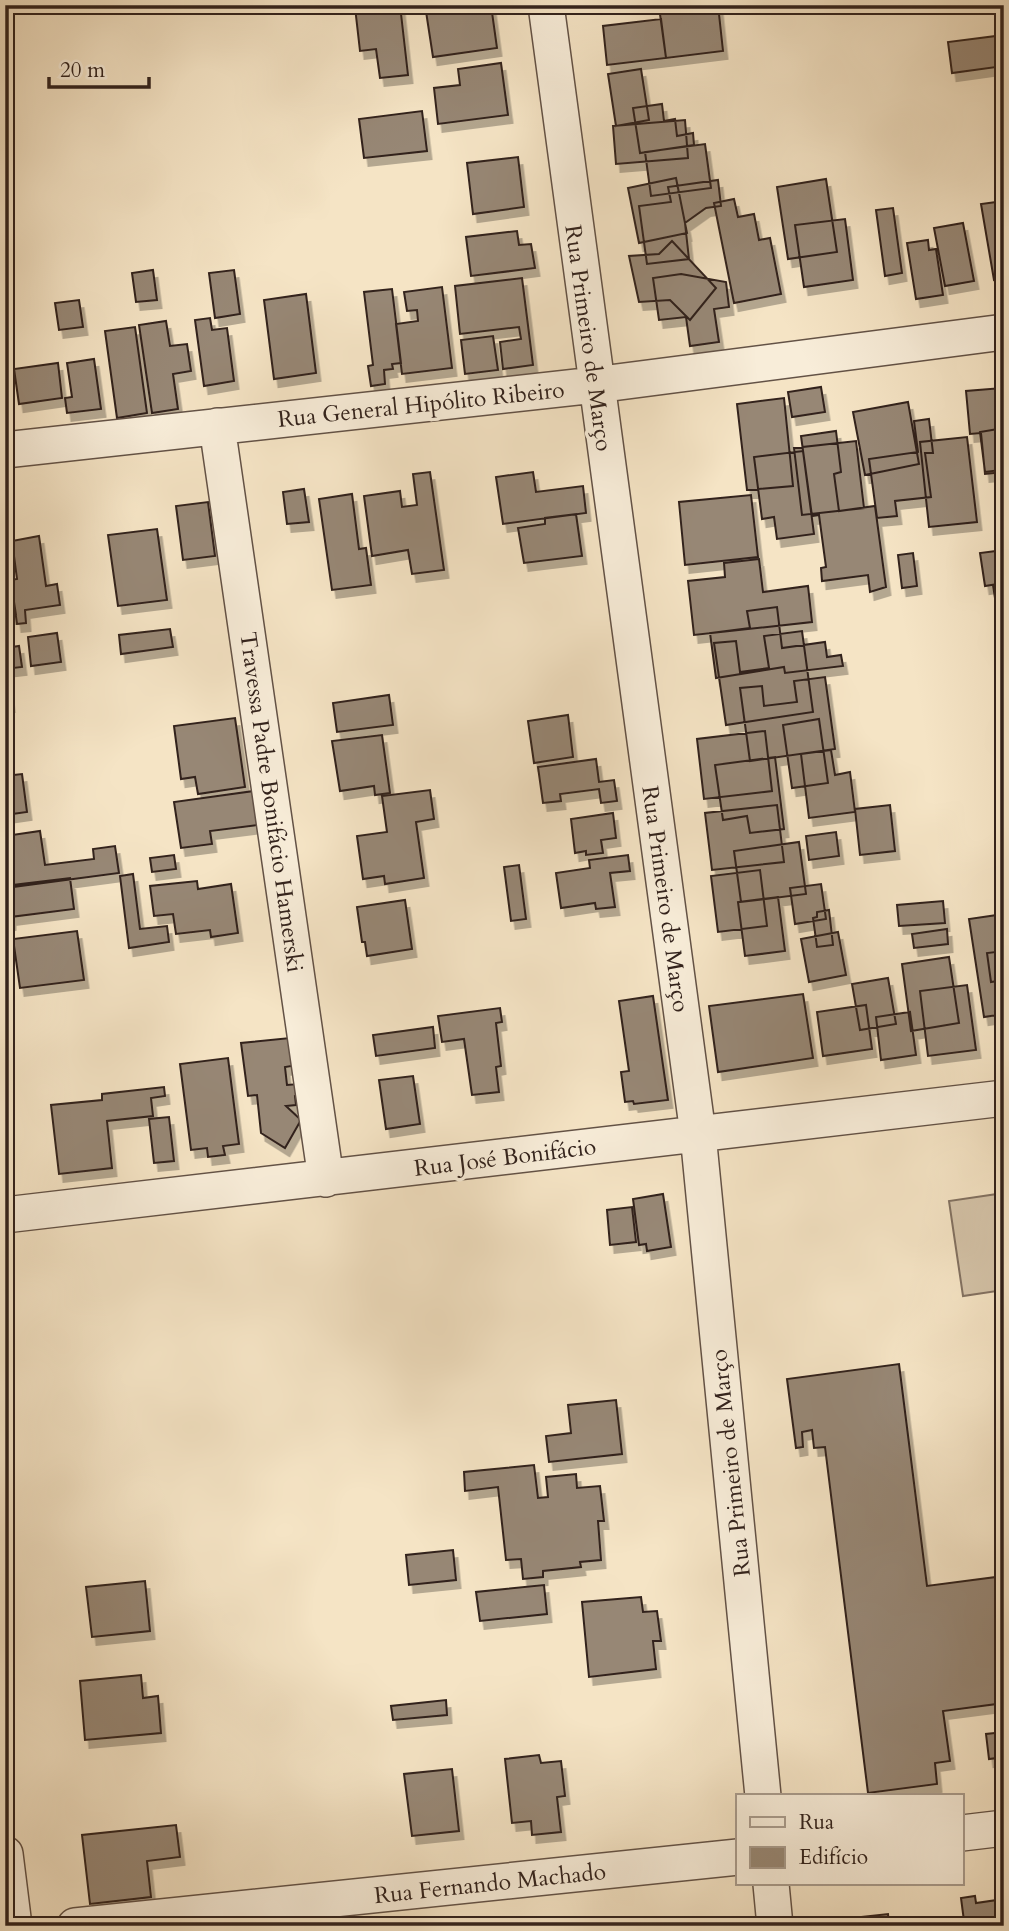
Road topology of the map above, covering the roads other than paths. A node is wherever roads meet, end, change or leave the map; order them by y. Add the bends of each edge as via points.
1 (545, 5) edge
2 (1004, 332) edge
3 (595, 385) junction
4 (217, 426) junction
5 (5, 450) edge
6 (1004, 1098) edge
7 (698, 1134) junction
8 (326, 1178) junction
9 (5, 1215) edge
10 (763, 1794) edge
11 (1004, 1828) edge
12 (964, 1833) edge
13 (5, 1854) edge
14 (736, 1857) edge
15 (771, 1885) edge
16 (14, 1926) edge
17 (75, 1926) edge
18 (775, 1926) edge

1 - 3 street, Rua Primeiro de Março
2 - 3 street, Rua General Hipólito Ribeiro
3 - 4 street, Rua General Hipólito Ribeiro
3 - 7 street, Rua Primeiro de Março
4 - 5 street, Rua General Hipólito Ribeiro
4 - 8 street, Travessa Padre Bonifácio Hamerski
6 - 7 street, Rua José Bonifácio
7 - 8 street, Rua José Bonifácio
7 - 10 street, Rua Primeiro de Março
8 - 9 street, Rua José Bonifácio
11 - 12 street
13 - 16 street
14 - 17 street, Rua Fernando Machado
15 - 18 street

